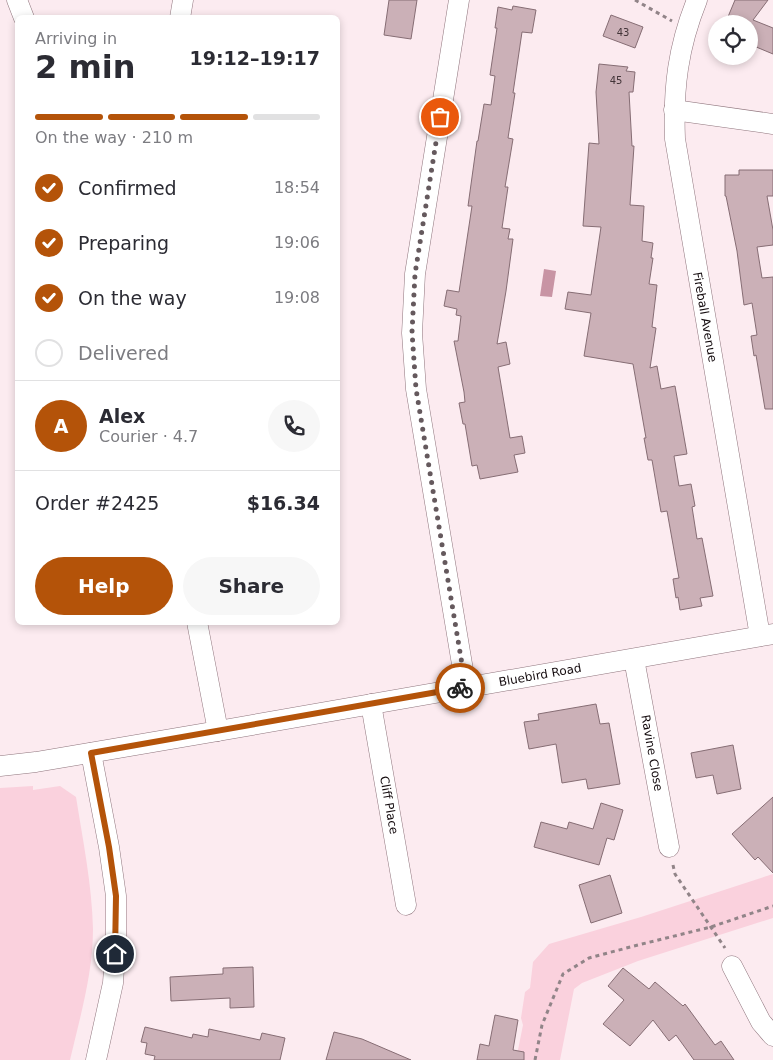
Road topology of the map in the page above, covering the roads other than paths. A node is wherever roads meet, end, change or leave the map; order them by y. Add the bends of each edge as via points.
1 (17, 0) edge
2 (183, 0) edge
3 (459, 0) edge
4 (697, 0) edge
5 (23, 15) edge
6 (180, 15) edge
7 (674, 110) junction
8 (773, 124) edge
9 (198, 625) edge
10 (766, 635) edge
11 (634, 659) junction
12 (466, 688) junction
13 (371, 704) junction
14 (218, 731) junction
15 (91, 753) junction
16 (0, 766) edge
17 (669, 848) road end
18 (406, 905) dead end
19 (732, 966) road end
20 (773, 1036) edge
21 (96, 1060) edge

1 - 5 street
2 - 6 street
3 - 12 street via 415,274 412,332 416,389
4 - 7 street, Fireball Avenue via 677,71
7 - 8 street
7 - 10 street, Fireball Avenue via 678,159
9 - 14 street
10 - 11 street, Bluebird Road
11 - 12 street, Bluebird Road
11 - 17 street, Ravine Close
12 - 13 street, Bluebird Road
13 - 14 street, Bluebird Road
13 - 18 street, Cliff Place
14 - 15 street, Bluebird Road
15 - 16 street, Bluebird Road
15 - 21 street via 116,896 113,983
19 - 20 street via 761,1022

